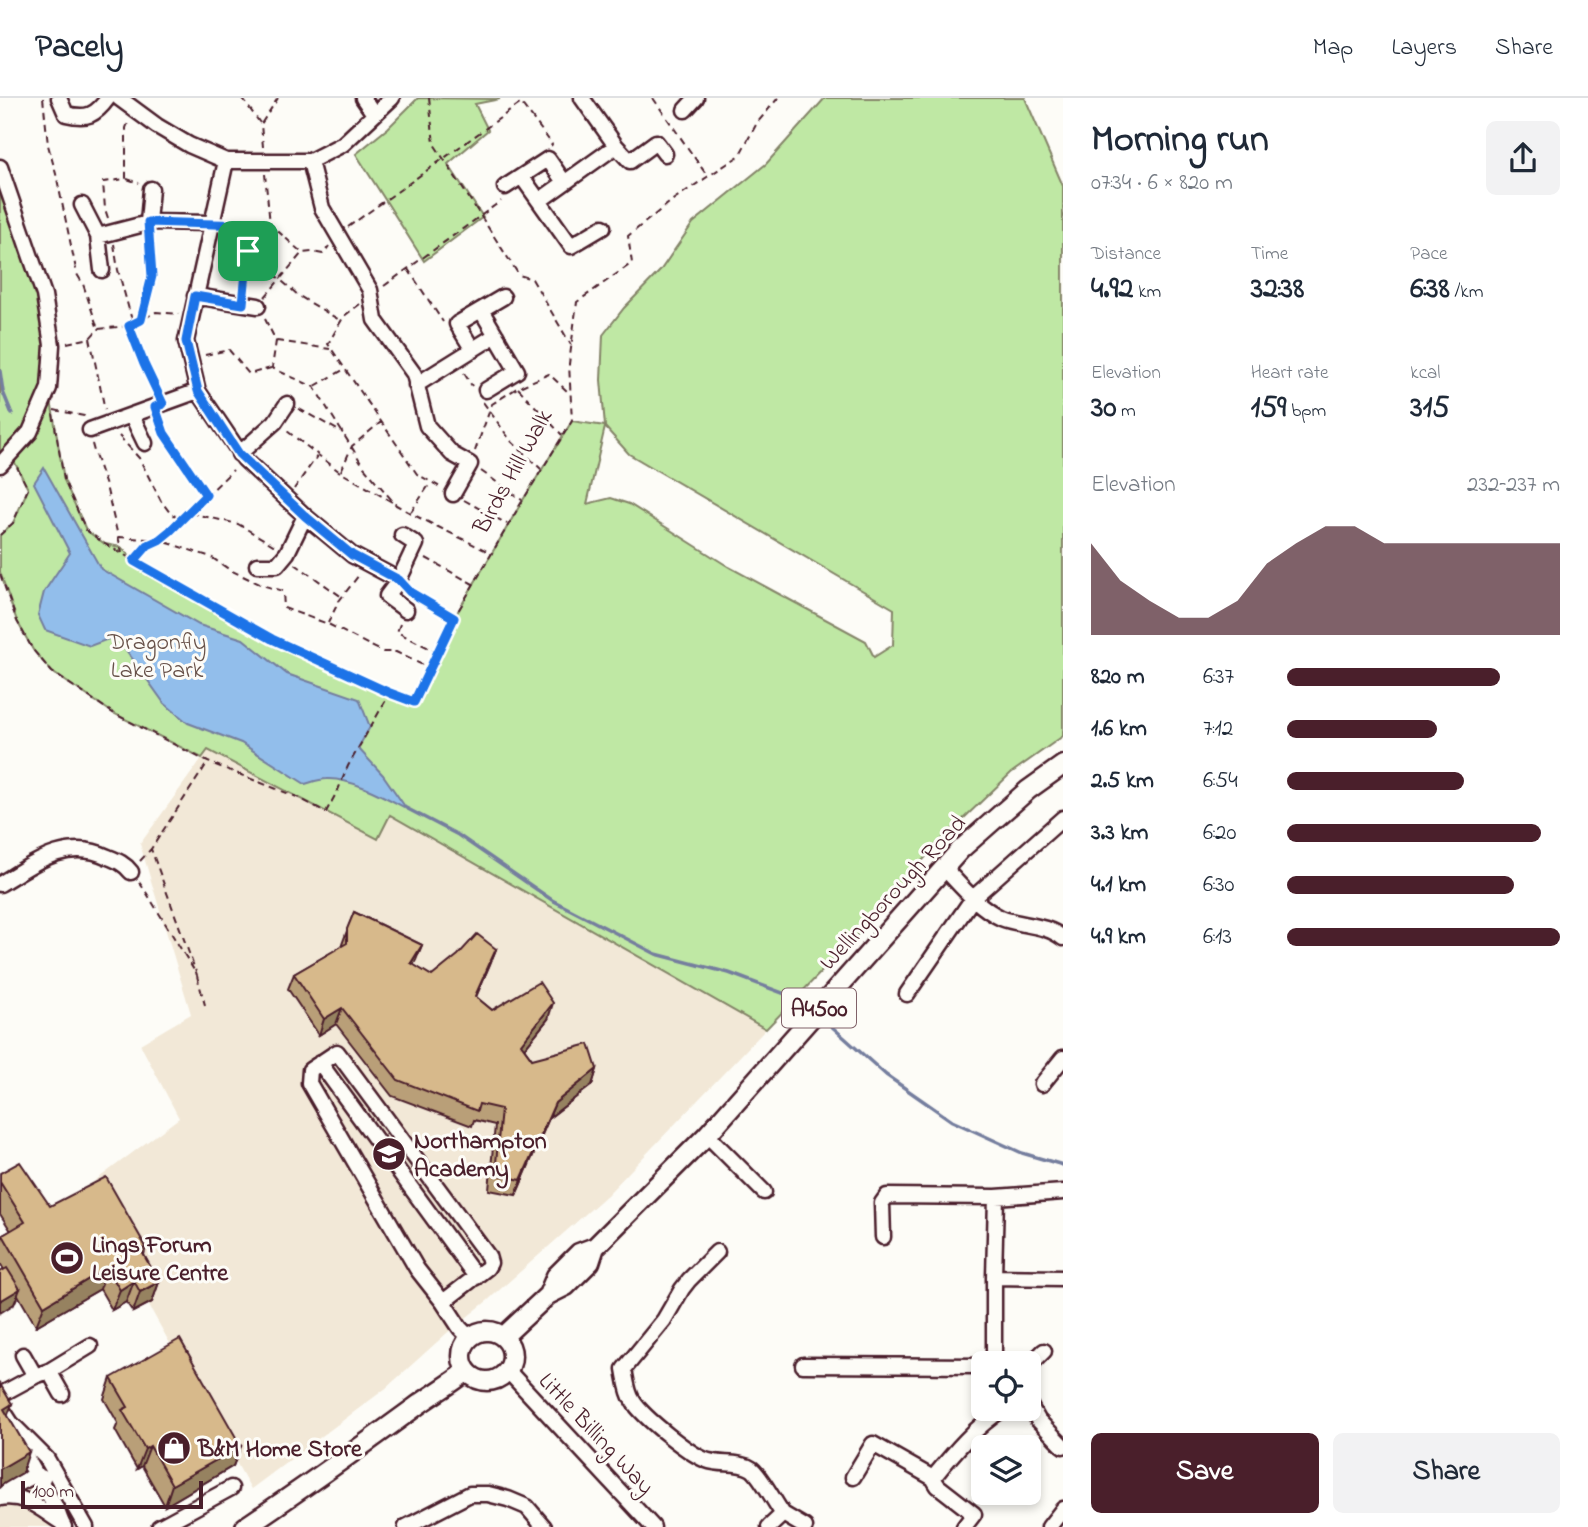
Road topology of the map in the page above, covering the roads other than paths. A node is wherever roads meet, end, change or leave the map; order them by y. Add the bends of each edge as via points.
1 (59, 98) edge
2 (107, 98) edge
3 (119, 98) edge
4 (363, 98) edge
5 (392, 98) edge
6 (582, 98) edge
7 (696, 98) edge
8 (684, 110) dead end
9 (374, 114) junction
10 (616, 146) junction
11 (665, 154) dead end
12 (226, 162) junction
13 (310, 162) junction
14 (0, 167) edge
15 (522, 177) junction
16 (564, 183) junction
17 (505, 187) dead end
18 (151, 189) dead end
19 (539, 201) junction
20 (82, 205) dead end
21 (148, 223) junction
22 (211, 223) junction
23 (603, 227) dead end
24 (105, 234) junction
25 (102, 271) dead end
26 (195, 296) junction
27 (503, 297) dead end
28 (251, 305) road end
29 (481, 310) junction
30 (496, 335) junction
31 (473, 350) junction
32 (416, 384) junction
33 (198, 391) junction
34 (482, 395) road end
35 (287, 404) road end
36 (132, 416) junction
37 (90, 430) road end
38 (145, 443) dead end
39 (242, 456) junction
40 (5, 460) edge
41 (453, 494) dead end
42 (305, 516) junction
43 (402, 535) dead end
44 (257, 565) dead end
45 (399, 580) junction
46 (406, 610) road end
47 (1063, 765) edge
48 (1063, 818) edge
49 (944, 868) junction
50 (131, 873) road end
51 (0, 884) edge
52 (973, 898) junction
53 (1063, 938) edge
54 (907, 994) dead end
55 (1063, 1058) edge
56 (320, 1063) junction
57 (1042, 1084) dead end
58 (707, 1135) junction
59 (764, 1192) dead end
60 (1063, 1192) edge
61 (996, 1197) junction
62 (883, 1237) dead end
63 (717, 1252) dead end
64 (476, 1277) junction
65 (994, 1277) junction
66 (1063, 1278) edge
67 (443, 1302) junction
68 (503, 1337) junction
69 (470, 1338) junction
70 (90, 1346) dead end
71 (994, 1351) edge
72 (1045, 1351) dead end
73 (23, 1355) dead end
74 (1041, 1355) edge
75 (803, 1366) dead end
76 (971, 1366) edge
77 (467, 1371) junction
78 (508, 1371) junction
79 (42, 1374) junction
80 (62, 1394) dead end
81 (0, 1395) edge
82 (0, 1406) edge
83 (987, 1421) edge
84 (1039, 1421) edge
85 (11, 1423) junction
86 (1063, 1446) edge
87 (36, 1475) junction
88 (853, 1477) dead end
89 (933, 1478) junction
90 (61, 1483) junction
91 (231, 1488) dead end
92 (0, 1498) edge
93 (1063, 1509) edge
94 (783, 1514) junction
95 (62, 1525) edge
96 (86, 1527) edge
97 (159, 1527) edge
98 (245, 1527) edge
99 (406, 1527) edge
100 (544, 1527) edge
101 (653, 1527) edge
102 (769, 1527) edge
103 (805, 1527) edge
104 (964, 1527) edge
105 (1049, 1527) edge

1 - 2 street via 66,114 82,118 99,110
3 - 12 street via 157,126
4 - 9 street
5 - 9 street
6 - 10 street
7 - 8 street
9 - 13 street via 343,144
10 - 11 street via 630,162 656,142
10 - 16 street
12 - 13 street
12 - 22 street
13 - 32 street via 322,208 370,290 375,320 414,374
14 - 40 street via 44,295 52,345 49,388 30,432
15 - 16 street via 548,159
15 - 17 street
15 - 19 street
16 - 19 street
18 - 21 street
19 - 23 street via 571,246
20 - 24 street
21 - 22 street
21 - 24 street
22 - 26 street
24 - 25 street
26 - 28 street
26 - 33 street via 186,341
27 - 29 street
29 - 30 street
29 - 31 street via 457,324
30 - 31 street
30 - 34 street via 517,371
31 - 32 street
32 - 41 street via 427,426 452,454 470,464
33 - 36 street
33 - 39 street
35 - 39 street
36 - 37 street
36 - 38 street
39 - 42 street
42 - 44 street via 277,565
42 - 45 street via 352,555
43 - 45 street via 416,544
45 - 46 street via 387,596
47 - 49 main road, Wellingborough Road / A4500 via 988,824
48 - 52 street
49 - 52 street
49 - 58 main road, Wellingborough Road / A4500
50 - 51 street via 125,865 98,852 69,849
52 - 53 street via 1002,918
52 - 54 street
55 - 57 street
56 - 64 street
56 - 64 street via 337,1052 488,1256 490,1263
56 - 67 street via 310,1070 309,1083 418,1269
58 - 59 street
58 - 68 main road, Wellingborough Road / A4500 via 595,1247 590,1262 566,1286 548,1295
60 - 61 street
61 - 62 street via 887,1196 882,1202
61 - 65 street
63 - 94 street via 689,1280 624,1369 632,1399 642,1412 707,1461 752,1469
64 - 67 street
65 - 66 street
65 - 71 street
67 - 69 street
68 - 69 main road via 483,1332
68 - 78 main road via 512,1353
69 - 77 main road via 462,1354
70 - 79 street
72 - 74 street
73 - 79 street
75 - 76 street
77 - 78 main road via 487,1381
77 - 98 main road
78 - 101 street, Little Billing Way
79 - 80 street
79 - 81 street
82 - 85 street
83 - 89 street
84 - 86 street
85 - 87 street
85 - 90 street via 47,1458
87 - 90 street
87 - 92 street
87 - 95 street
88 - 89 street via 873,1444
89 - 104 street via 974,1514
90 - 96 street
91 - 97 street
92 - 95 street via 22,1498
93 - 105 street
94 - 102 street
94 - 103 street
99 - 100 street via 470,1494 488,1494 527,1507

